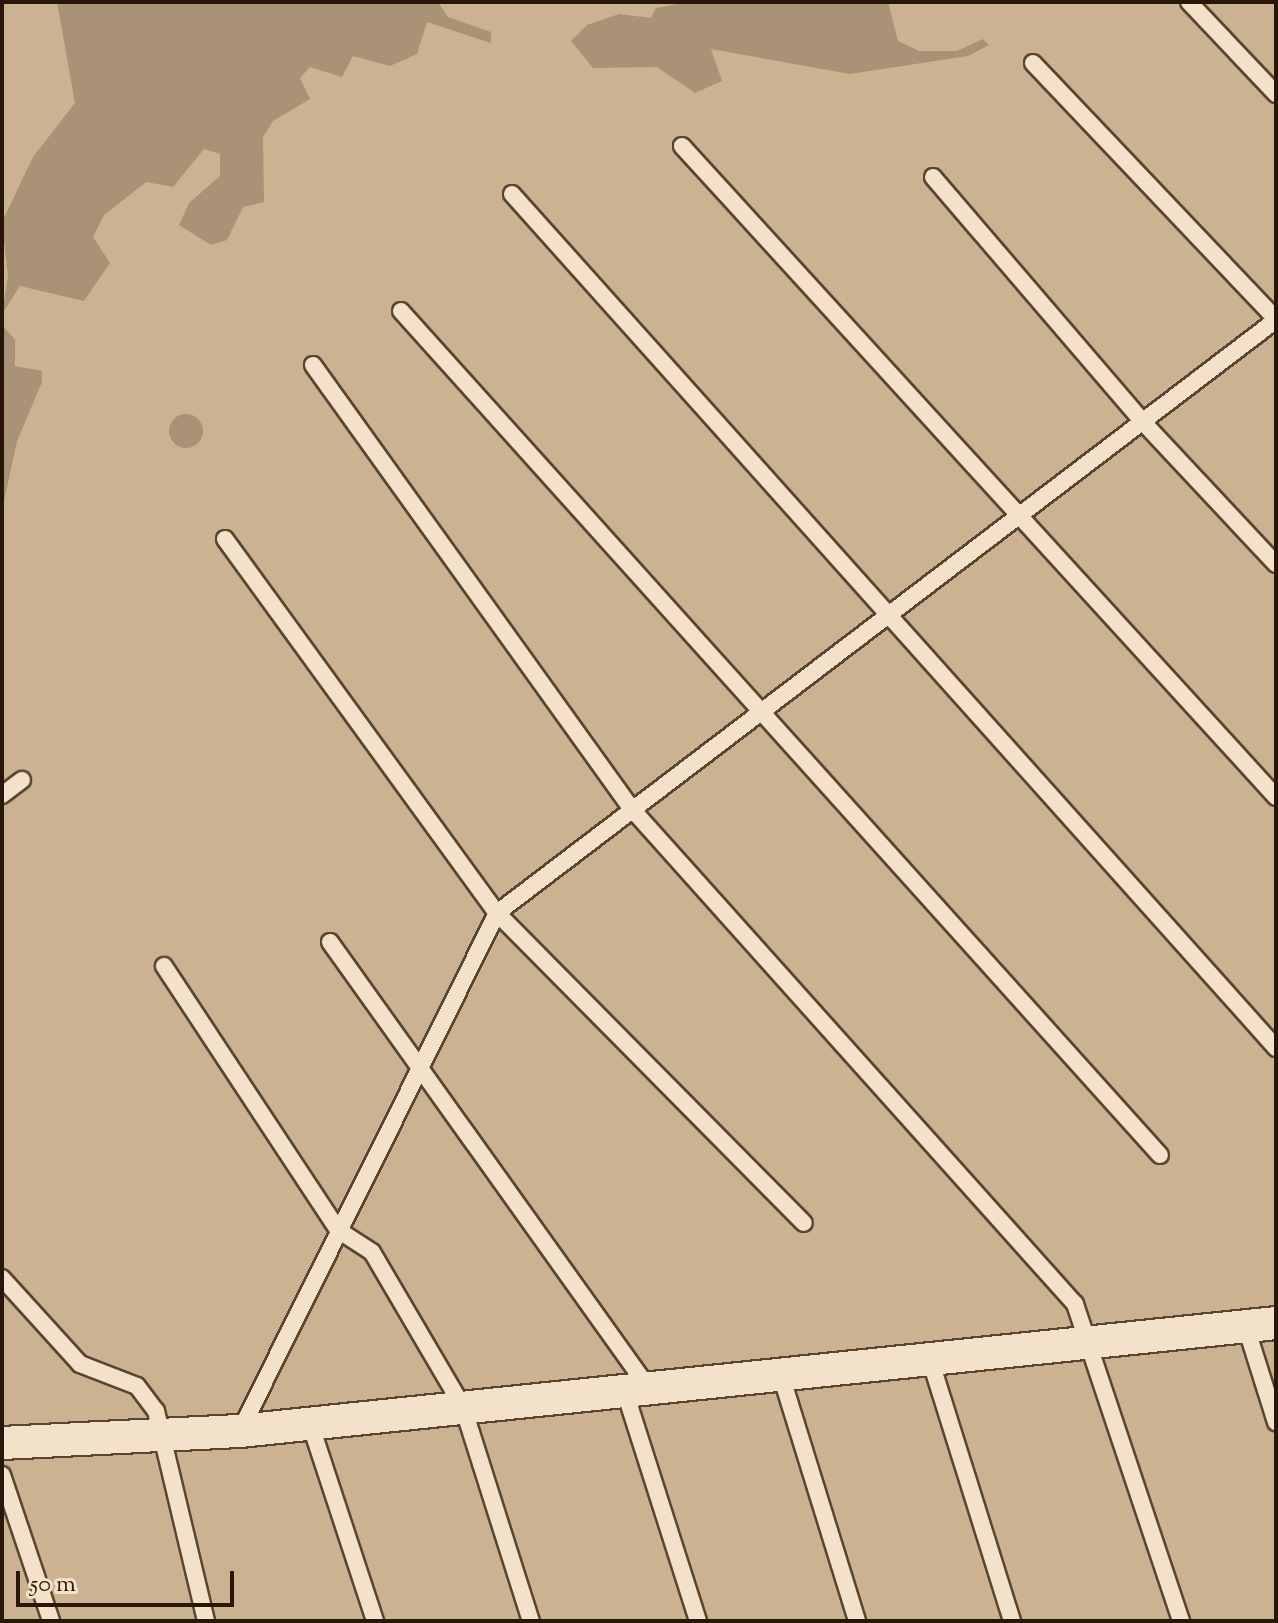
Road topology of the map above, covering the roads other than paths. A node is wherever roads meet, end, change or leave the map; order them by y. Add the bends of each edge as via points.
1 (1189, 2) edge
2 (1033, 63) dead end
3 (1276, 94) edge
4 (682, 146) dead end
5 (933, 177) dead end
6 (512, 194) dead end
7 (401, 311) dead end
8 (1276, 320) edge
9 (313, 365) dead end
10 (1142, 421) junction
11 (1017, 514) junction
12 (225, 539) dead end
13 (1276, 564) edge
14 (887, 611) junction
15 (756, 710) junction
16 (22, 780) dead end
17 (2, 795) edge
18 (1276, 797) edge
19 (631, 808) junction
20 (497, 913) junction
21 (330, 942) dead end
22 (164, 966) dead end
23 (1276, 1048) edge
24 (420, 1067) junction
25 (1160, 1155) dead end
26 (804, 1223) dead end
27 (338, 1230) junction
28 (2, 1278) edge
29 (1261, 1325) edge
30 (1093, 1341) junction
31 (929, 1356) junction
32 (780, 1372) junction
33 (635, 1388) junction
34 (463, 1407) junction
35 (1276, 1422) edge
36 (310, 1423) junction
37 (240, 1431) junction
38 (161, 1436) junction
39 (2, 1443) edge
40 (2, 1475) edge
41 (51, 1621) edge
42 (206, 1621) edge
43 (375, 1621) edge
44 (531, 1621) edge
45 (698, 1621) edge
46 (857, 1621) edge
47 (1012, 1621) edge
48 (1181, 1621) edge

1 - 3 lane
2 - 8 lane
4 - 11 lane
5 - 10 lane
6 - 14 lane
7 - 15 lane
8 - 10 lane
9 - 19 lane
10 - 11 lane
10 - 13 lane
11 - 14 lane
11 - 18 lane
12 - 20 lane
14 - 15 lane
14 - 23 lane
15 - 19 lane
15 - 25 lane
16 - 17 lane
19 - 20 lane
19 - 30 lane via 1075,1304
20 - 24 lane
20 - 26 lane
21 - 24 lane
22 - 27 lane
24 - 27 lane
24 - 33 lane
27 - 34 lane via 372,1252
27 - 37 lane
28 - 38 lane via 80,1364 137,1386 156,1411
29 - 30 street
29 - 35 lane
30 - 31 street
30 - 48 lane
31 - 32 street
31 - 47 lane
32 - 33 street
32 - 46 lane
33 - 34 street
33 - 45 lane
34 - 36 street
34 - 44 lane
36 - 37 street
36 - 43 lane
37 - 38 street
38 - 39 street
38 - 42 lane
40 - 41 lane

